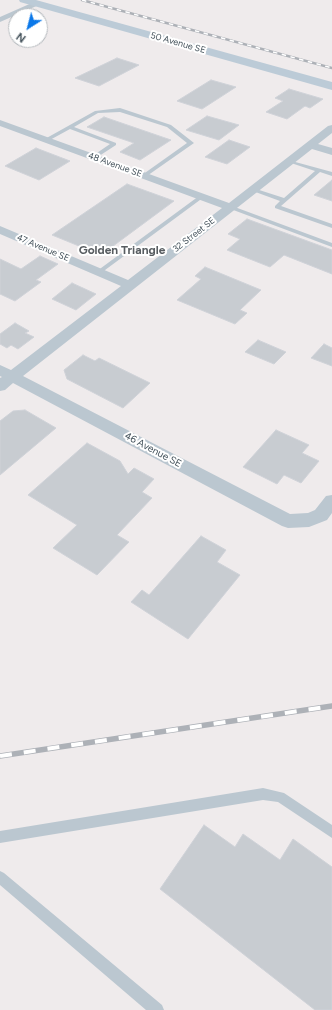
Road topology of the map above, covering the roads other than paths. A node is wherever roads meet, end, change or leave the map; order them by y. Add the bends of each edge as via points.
1 (24, 0) edge
2 (37, 4) junction
3 (0, 20) edge
4 (332, 86) edge
5 (0, 123) edge
6 (69, 127) junction
7 (332, 128) edge
8 (46, 140) junction
9 (311, 145) junction
10 (332, 152) edge
11 (94, 157) junction
12 (290, 161) junction
13 (319, 170) junction
14 (332, 174) edge
15 (144, 176) junction
16 (253, 190) junction
17 (201, 197) junction
18 (284, 200) junction
19 (230, 207) junction
20 (332, 226) edge
21 (0, 230) edge
22 (332, 245) edge
23 (99, 272) junction
24 (130, 285) junction
25 (4, 377) edge
26 (332, 501) edge
27 (332, 832) edge
28 (0, 836) edge
29 (0, 877) edge
30 (157, 1010) edge

1 - 2 street, 50 Avenue SE
2 - 3 street
2 - 4 street, 50 Avenue SE
5 - 8 street, 48 Avenue SE
6 - 8 lane
6 - 11 lane via 114,144
6 - 15 lane via 97,112 120,110 170,126 191,143
7 - 9 street, 32 Street SE
8 - 11 street, 48 Avenue SE
9 - 10 street
9 - 12 street, 32 Street SE
11 - 15 street, 48 Avenue SE
12 - 13 lane
12 - 16 street, 32 Street SE
13 - 14 lane
13 - 18 lane
15 - 17 street, 48 Avenue SE
16 - 18 lane
16 - 19 street, 32 Street SE
17 - 19 street, 48 Avenue SE
17 - 23 lane
18 - 20 lane via 277,207
19 - 22 lane
19 - 24 street, 32 Street SE
21 - 23 street, 47 Avenue SE
23 - 24 street, 47 Avenue SE
24 - 25 street, 32 Street SE
25 - 26 street, 46 Avenue SE via 288,521 309,520 321,514
27 - 28 lane via 280,797 263,794
29 - 30 lane

